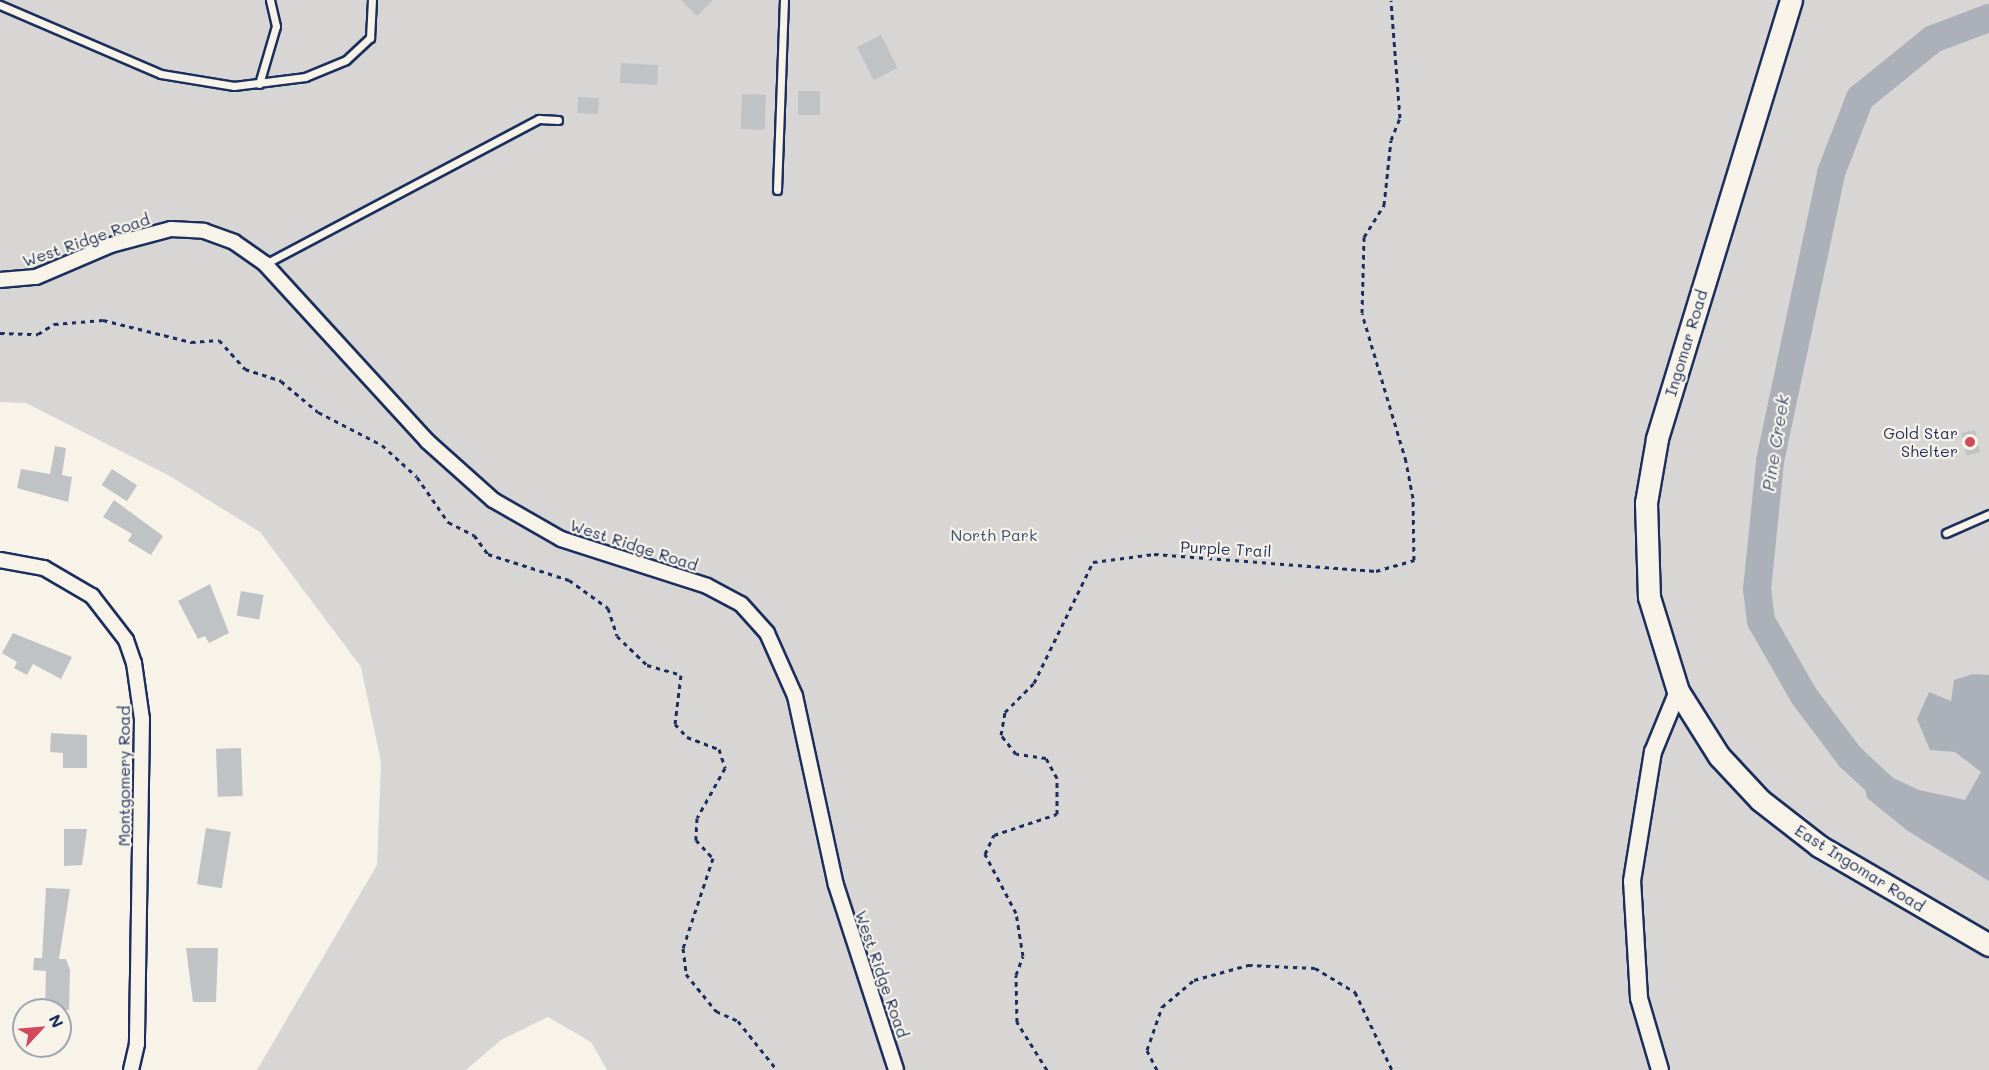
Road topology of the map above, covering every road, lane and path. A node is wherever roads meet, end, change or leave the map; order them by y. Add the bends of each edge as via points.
1 (270, 0) edge
2 (372, 0) edge
3 (784, 0) edge
4 (1391, 0) edge
5 (1791, 0) edge
6 (0, 5) edge
7 (259, 84) junction
8 (558, 120) dead end
9 (777, 190) dead end
10 (265, 264) junction
11 (0, 280) edge
12 (0, 333) edge
13 (1989, 514) edge
14 (1946, 533) dead end
15 (0, 560) edge
16 (1678, 691) junction
17 (1989, 945) edge
18 (130, 1070) edge
19 (777, 1070) edge
20 (896, 1070) edge
21 (1047, 1070) edge
22 (1157, 1070) edge
23 (1392, 1070) edge
24 (1660, 1070) edge

1 - 7 lane via 276,26
2 - 7 lane via 373,29 361,49 305,77
3 - 9 lane
4 - 21 path, Purple Trail via 1400,118 1391,140 1384,206 1364,237 1362,313 1408,470 1414,560 1376,572 1154,554 1093,562 1034,683 1005,712 1001,735 1016,754 1046,758 1057,778 1057,814 994,835 985,854 1016,913 1023,956 1017,975 1017,1022
5 - 16 main road, Ingomar Road via 1650,471 1646,575 1656,629
6 - 7 lane via 161,74 207,85
8 - 10 lane via 539,119
10 - 11 street, West Ridge Road via 234,242 186,228 134,237 36,277
10 - 20 street, West Ridge Road via 427,441 492,500 561,539 725,593 757,618 776,649 795,696 836,885
12 - 19 path via 38,334 54,324 104,320 191,342 219,340 245,369 281,381 318,412 382,445 417,477 448,522 474,535 488,554 569,580 608,608 617,636 647,665 681,675 675,724 687,738 719,748 725,768 697,818 696,840 713,858 683,948 686,974 716,1011 738,1021
13 - 14 lane
15 - 18 street, Montgomery Road via 44,568 92,596 126,640 134,663 142,719 137,1044
16 - 17 main road, East Ingomar Road via 1719,756 1787,822
16 - 24 street via 1653,752 1632,881 1639,998
22 - 23 path via 1147,1050 1162,1007 1194,980 1248,966 1315,968 1356,992

